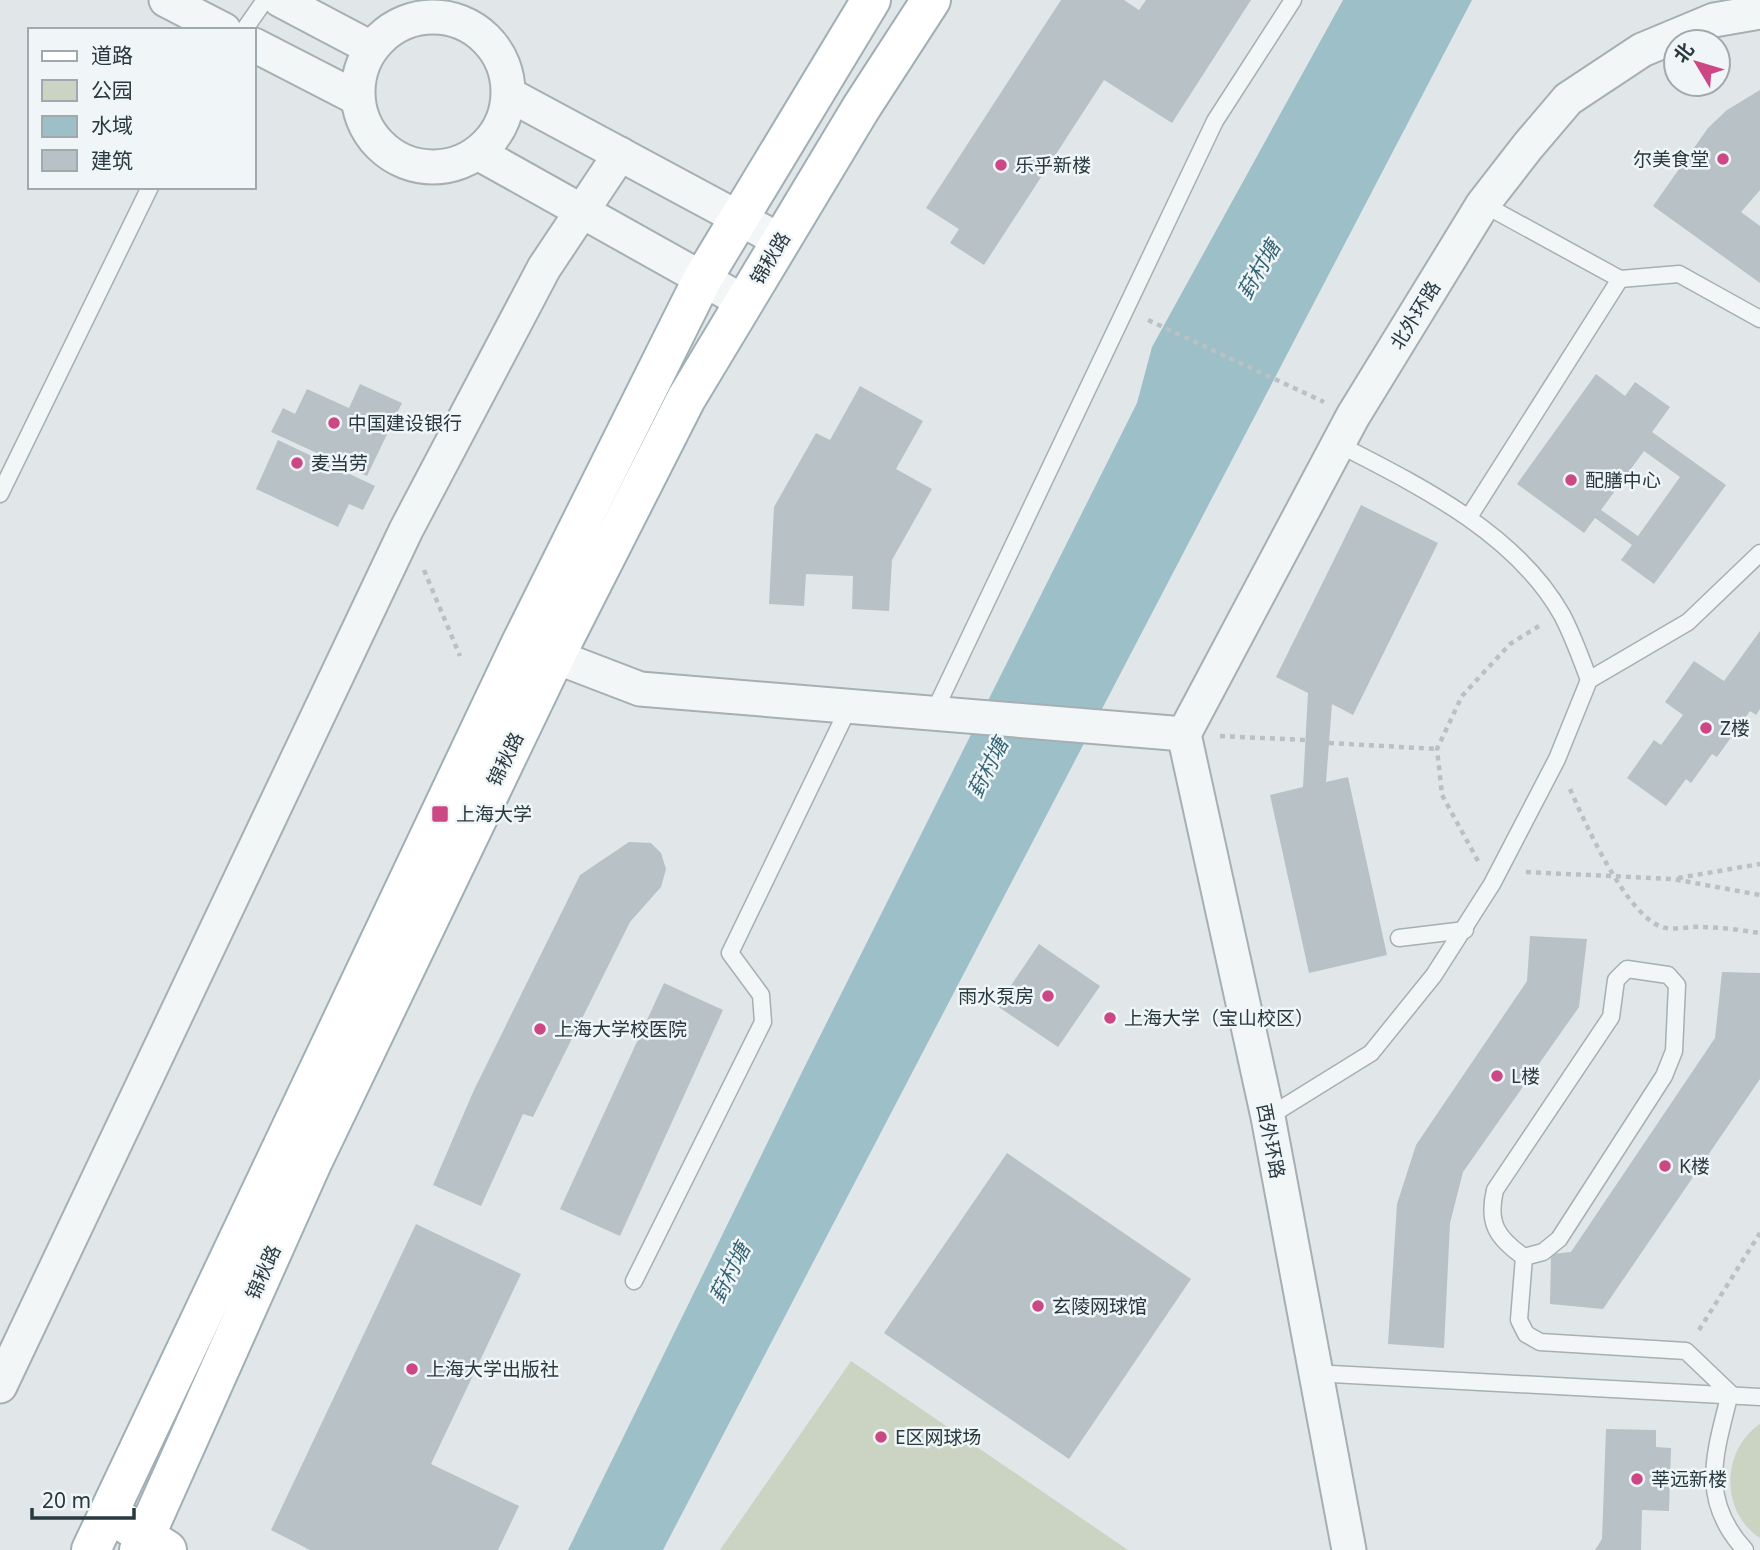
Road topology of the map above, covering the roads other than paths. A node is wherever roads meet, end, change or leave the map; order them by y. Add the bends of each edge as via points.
1 (166, 0) edge
2 (265, 0) edge
3 (280, 0) edge
4 (871, 0) edge
5 (931, 0) edge
6 (1293, 0) edge
7 (1760, 12) edge
8 (220, 28) edge
9 (245, 28) edge
10 (256, 46) edge
11 (371, 48) junction
12 (510, 95) junction
13 (357, 98) junction
14 (478, 153) junction
15 (620, 154) junction
16 (149, 189) edge
17 (1483, 204) junction
18 (582, 211) junction
19 (741, 219) junction
20 (781, 241) junction
21 (703, 278) junction
22 (1620, 279) junction
23 (744, 302) junction
24 (1760, 319) edge
25 (1345, 430) junction
26 (0, 494) edge
27 (1469, 517) junction
28 (1760, 553) edge
29 (538, 650) junction
30 (1589, 680) junction
31 (850, 705) junction
32 (934, 712) junction
33 (1184, 734) junction
34 (1465, 930) junction
35 (1399, 938) dead end
36 (1268, 1117) junction
37 (1524, 1257) junction
38 (634, 1281) dead end
39 (1313, 1373) junction
40 (0, 1386) edge
41 (1730, 1393) junction
42 (1760, 1397) edge
43 (109, 1513) junction
44 (151, 1545) edge
45 (92, 1550) edge
46 (1349, 1550) edge
47 (1745, 1550) edge

1 - 8 street
2 - 9 lane
3 - 11 street
4 - 19 main road, 锦秋路
5 - 20 main road, 锦秋路
6 - 32 lane via 1215,121
7 - 17 street, 北外环路 via 1714,20 1642,50 1568,99
10 - 13 street
11 - 12 street via 401,23 426,16 468,24 499,54
11 - 13 street via 359,72
12 - 14 street via 500,128
12 - 15 street
13 - 14 street via 363,123 387,154 411,165 448,167
14 - 18 street
15 - 18 street
15 - 19 street
16 - 26 lane
17 - 22 lane
17 - 25 street, 北外环路
18 - 21 street
18 - 40 street via 544,268 406,530
19 - 20 street
19 - 21 main road, 锦秋路
20 - 23 main road, 锦秋路
21 - 23 street
21 - 29 main road, 锦秋路
22 - 24 lane via 1679,274
22 - 27 lane
23 - 29 main road, 锦秋路
25 - 27 lane
25 - 33 street, 北外环路
27 - 30 lane via 1534,578 1561,613
28 - 30 lane via 1688,622
29 - 31 street via 640,689
29 - 43 main road, 锦秋路
29 - 44 main road, 锦秋路 via 312,1163
30 - 34 lane via 1557,759
31 - 32 street
31 - 38 lane via 730,953 761,995 763,1022
32 - 33 street
33 - 36 street, 西外环路
34 - 35 lane
34 - 36 lane via 1371,1053
36 - 39 street, 西外环路
37 - 37 lane via 1543,1252 1559,1239 1664,1076 1674,1051 1677,985 1668,975 1627,969 1616,980 1611,1017 1495,1190 1490,1210 1497,1230 1507,1245
37 - 41 lane via 1519,1320 1526,1334 1541,1342 1686,1351
39 - 41 lane
39 - 46 street, 西外环路
41 - 42 lane
41 - 47 lane via 1713,1469 1715,1502 1730,1534
43 - 44 main road
43 - 45 main road, 锦秋路

